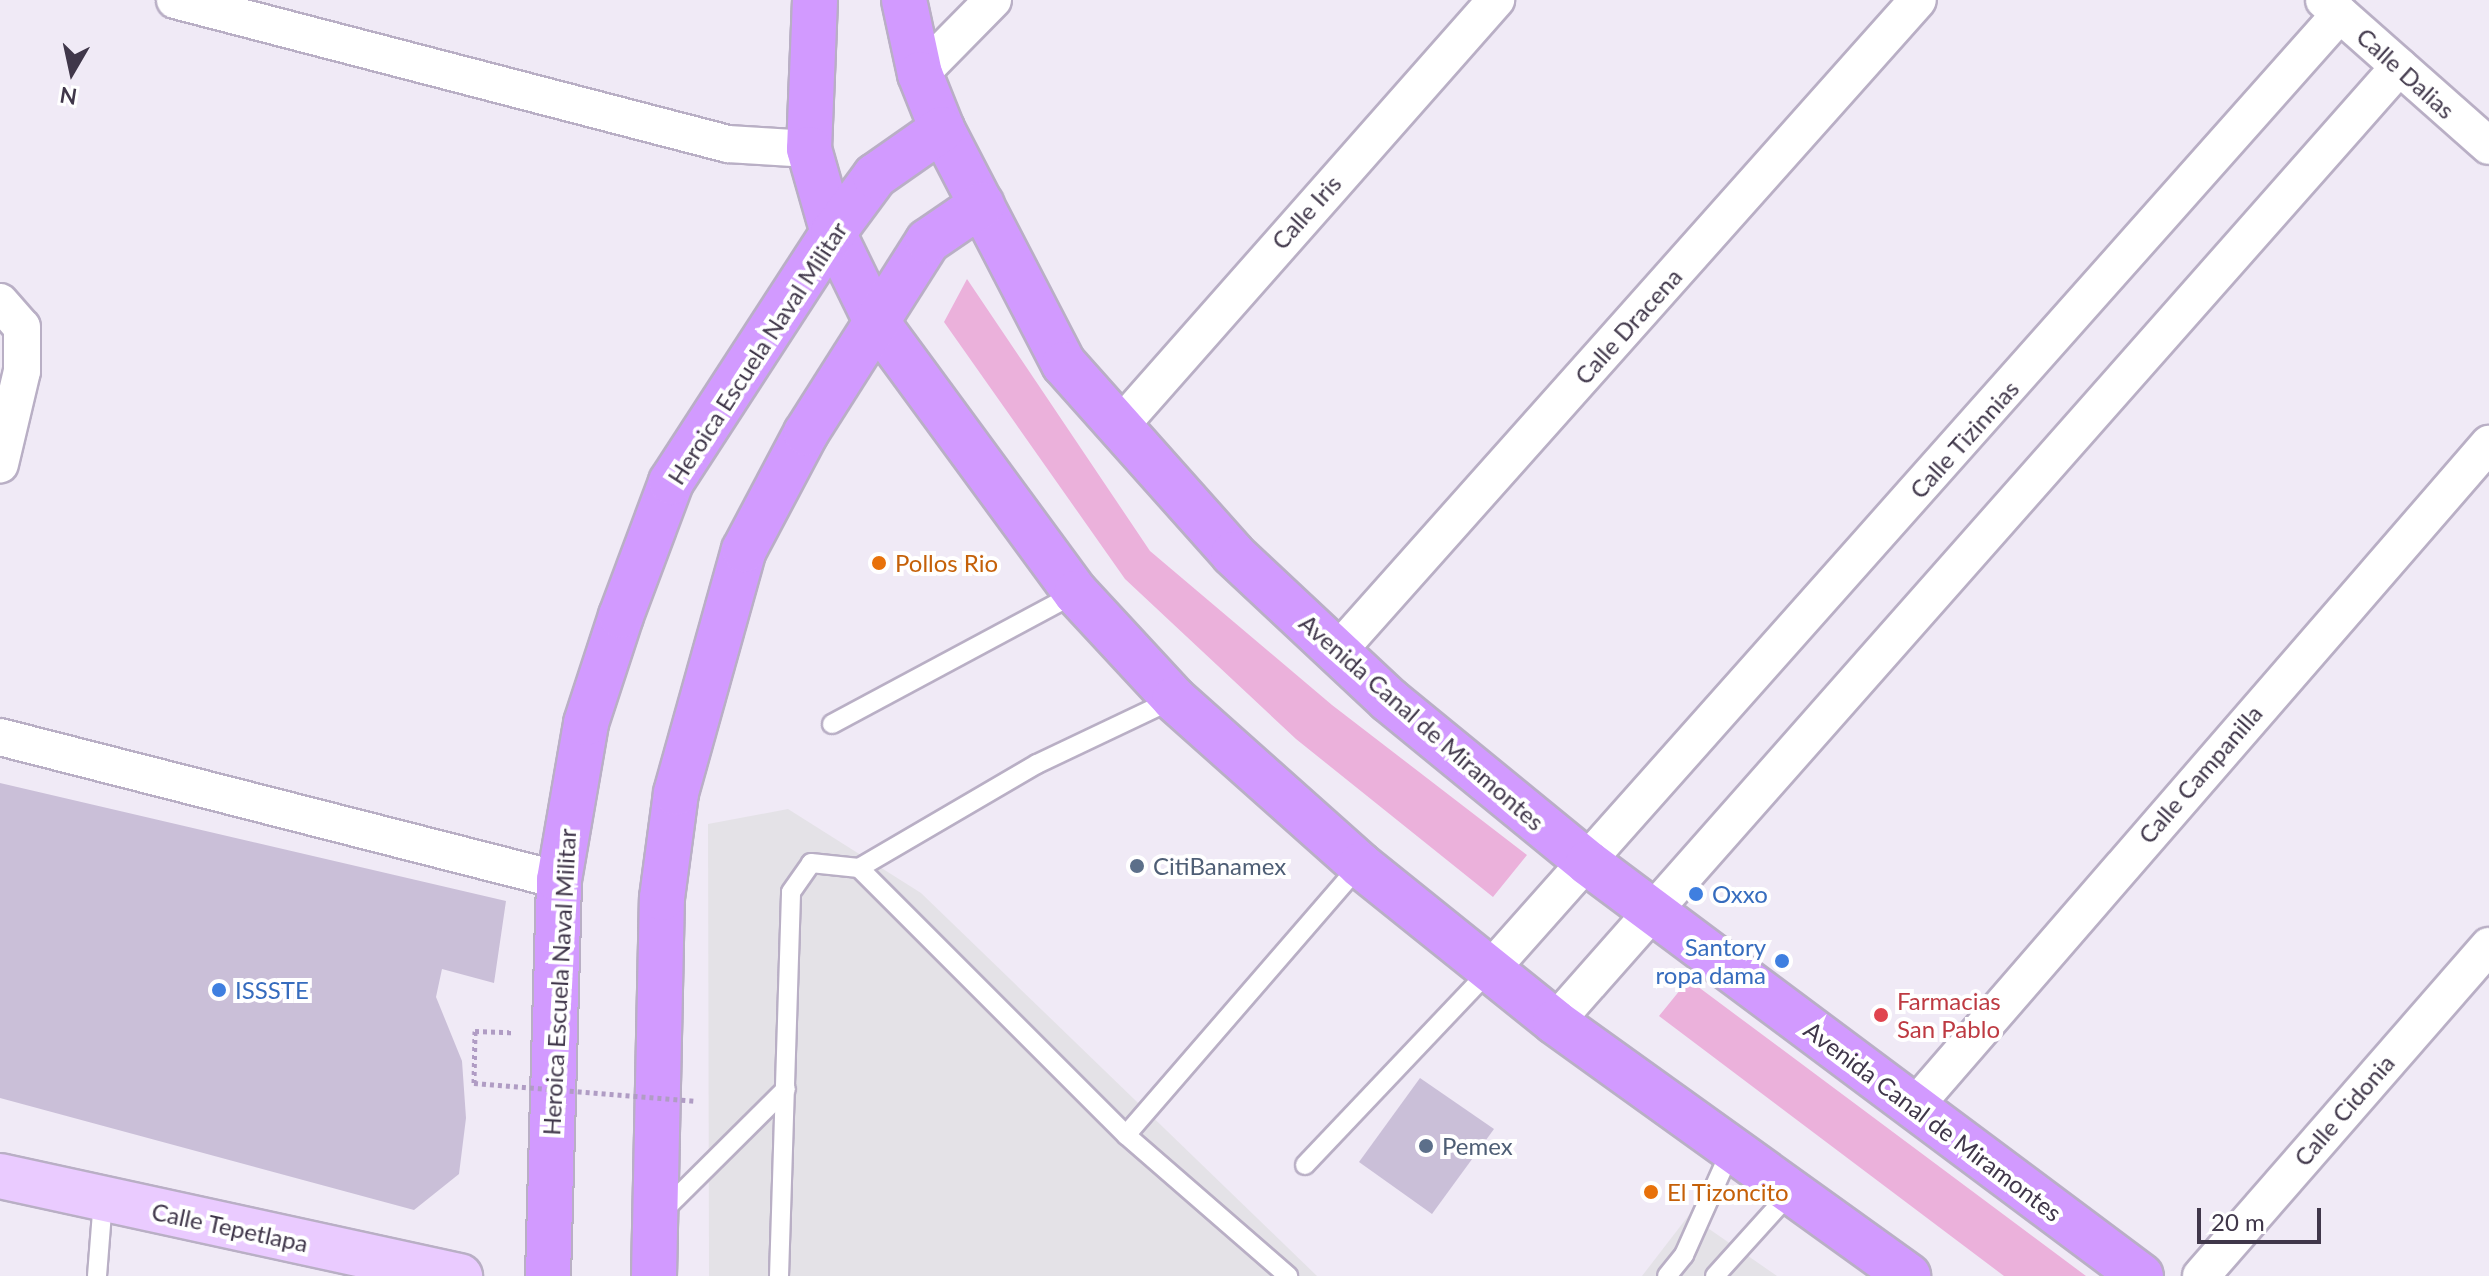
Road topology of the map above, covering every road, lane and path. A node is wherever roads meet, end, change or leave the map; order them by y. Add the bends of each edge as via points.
1 (175, 0) edge
2 (815, 0) edge
3 (904, 0) edge
4 (993, 0) edge
5 (1496, 0) edge
6 (1918, 0) edge
7 (2332, 7) edge
8 (2399, 67) junction
9 (920, 74) junction
10 (942, 129) junction
11 (2489, 146) edge
12 (809, 149) junction
13 (982, 204) junction
14 (833, 233) junction
15 (11, 314) edge
16 (876, 321) junction
17 (1119, 427) junction
18 (2489, 444) edge
19 (0, 464) edge
20 (1076, 593) junction
21 (1337, 652) junction
22 (1174, 699) junction
23 (832, 724) dead end
24 (0, 737) edge
25 (1588, 863) junction
26 (1360, 865) junction
27 (859, 868) junction
28 (559, 880) junction
29 (1649, 909) junction
30 (2489, 946) edge
31 (1490, 970) junction
32 (1555, 1022) junction
33 (554, 1034) junction
34 (786, 1089) junction
35 (697, 1101) dead end
36 (1914, 1107) junction
37 (1126, 1135) junction
38 (1731, 1150) junction
39 (1305, 1165) dead end
40 (0, 1176) edge
41 (1790, 1193) junction
42 (103, 1199) junction
43 (657, 1218) junction
44 (97, 1276) edge
45 (460, 1276) edge
46 (548, 1276) edge
47 (654, 1276) edge
48 (779, 1276) edge
49 (1288, 1276) edge
50 (1667, 1276) edge
51 (1715, 1276) edge
52 (1908, 1276) edge
53 (2141, 1276) edge
54 (2201, 1276) edge

1 - 12 street via 728,144
2 - 12 main road
3 - 9 main road, Avenida Canal de Miramontes
4 - 9 street
5 - 17 street, Calle Iris
6 - 21 street, Calle Dracena
7 - 8 street, Calle Dalias
7 - 25 street, Calle Tizinnias
8 - 11 street, Calle Dalias
8 - 29 street
9 - 10 main road, Avenida Canal de Miramontes
10 - 13 main road, Avenida Canal de Miramontes
10 - 14 main road, Heroica Escuela Naval Militar via 875,176
12 - 14 main road
13 - 16 main road via 928,241
13 - 17 main road, Avenida Canal de Miramontes via 1064,364
14 - 16 main road
14 - 28 main road, Heroica Escuela Naval Militar via 671,482 586,723
15 - 19 street via 22,371
16 - 20 main road
16 - 43 main road via 806,433 744,550 676,793 657,997
17 - 21 main road, Avenida Canal de Miramontes via 1233,554
18 - 36 street, Calle Campanilla
20 - 22 main road
20 - 23 lane
21 - 25 main road, Avenida Canal de Miramontes
22 - 26 main road
22 - 27 lane via 1037,764
24 - 28 street
25 - 29 main road, Avenida Canal de Miramontes
25 - 31 street, Calle Tizinnias
26 - 31 main road
26 - 37 lane
27 - 34 lane via 811,863 791,892
27 - 37 lane
28 - 33 main road, Heroica Escuela Naval Militar
29 - 32 street
29 - 36 main road, Avenida Canal de Miramontes
30 - 54 street, Calle Cidonia
31 - 32 main road
31 - 39 lane
32 - 38 main road
33 - 35 path, bridge via 475,1031 474,1083
33 - 46 main road, Heroica Escuela Naval Militar
34 - 43 lane
34 - 48 lane
36 - 53 main road, Avenida Canal de Miramontes
37 - 49 lane
38 - 41 main road
38 - 50 lane via 1684,1255
40 - 42 street, Calle Tepetlapa
41 - 51 lane
41 - 52 main road
42 - 44 lane
42 - 45 street, Calle Tepetlapa
43 - 47 main road

